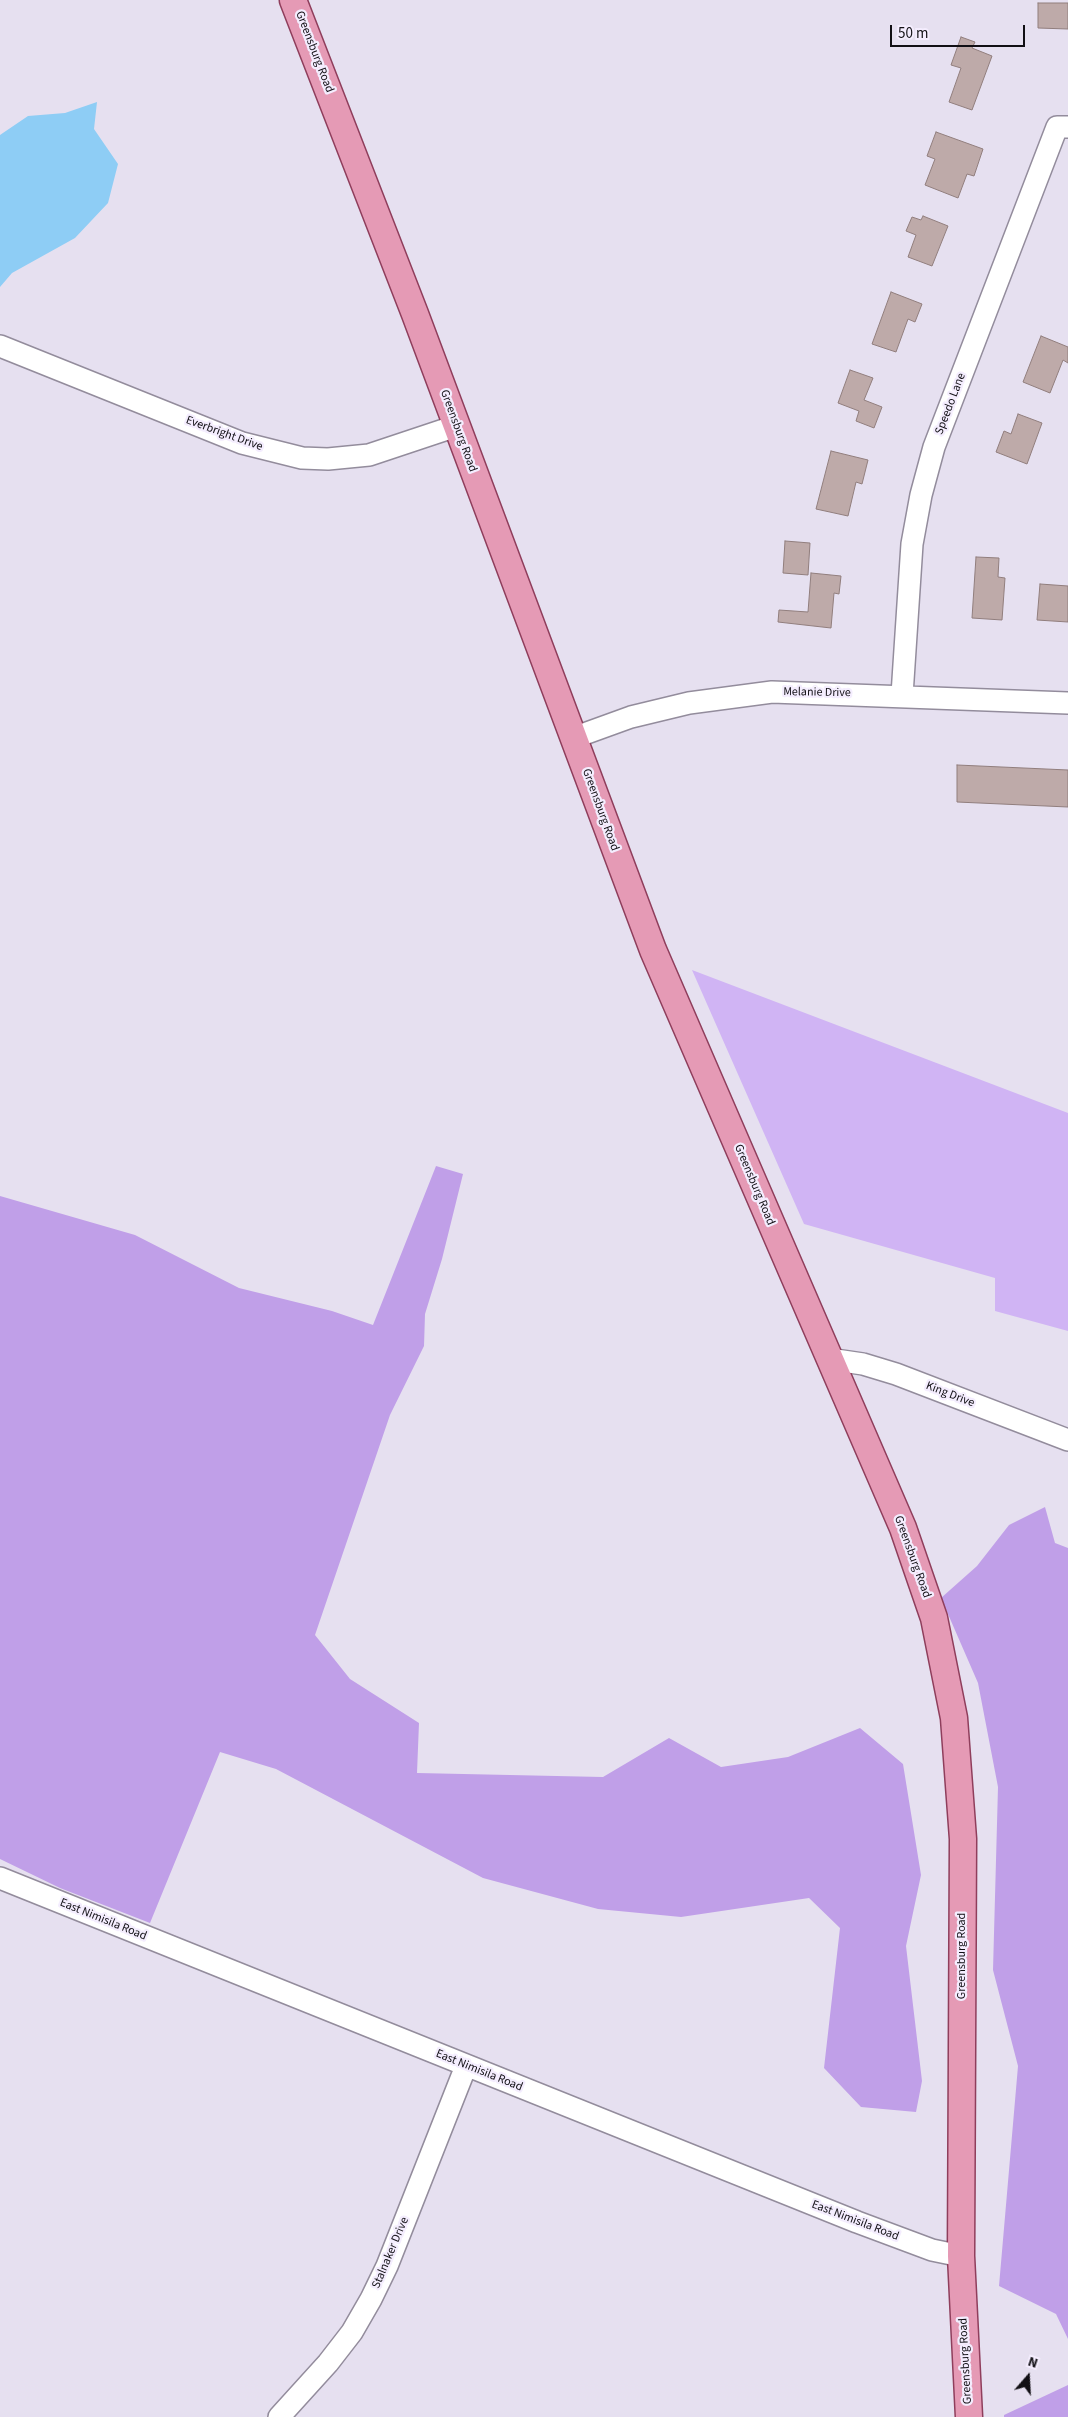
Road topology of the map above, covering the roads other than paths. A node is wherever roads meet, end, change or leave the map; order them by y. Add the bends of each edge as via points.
1 (293, 0) edge
2 (1063, 127) edge
3 (0, 346) edge
4 (456, 426) junction
5 (902, 695) junction
6 (1068, 703) edge
7 (573, 738) junction
8 (829, 1359) junction
9 (1068, 1440) edge
10 (0, 1878) edge
11 (466, 2066) junction
12 (960, 2256) junction
13 (279, 2417) edge
14 (968, 2417) edge

1 - 4 main road, Greensburg Road
2 - 5 street, Speedo Lane via 934,447 912,544
3 - 4 street, Everbright Drive via 242,443 302,458 328,459 369,454
4 - 7 main road, Greensburg Road
5 - 6 street, Melanie Drive
5 - 7 street, Melanie Drive via 772,692 731,696 631,717
7 - 8 main road, Greensburg Road via 653,950
8 - 9 street, King Drive via 863,1364 896,1374
8 - 12 main road, Greensburg Road via 920,1574 945,1662 954,1718 963,1839
10 - 11 street, East Nimisila Road
11 - 12 street, East Nimisila Road via 865,2225 932,2250
11 - 13 street, Stalnaker Drive via 371,2299 352,2332 328,2363
12 - 14 main road, Greensburg Road

